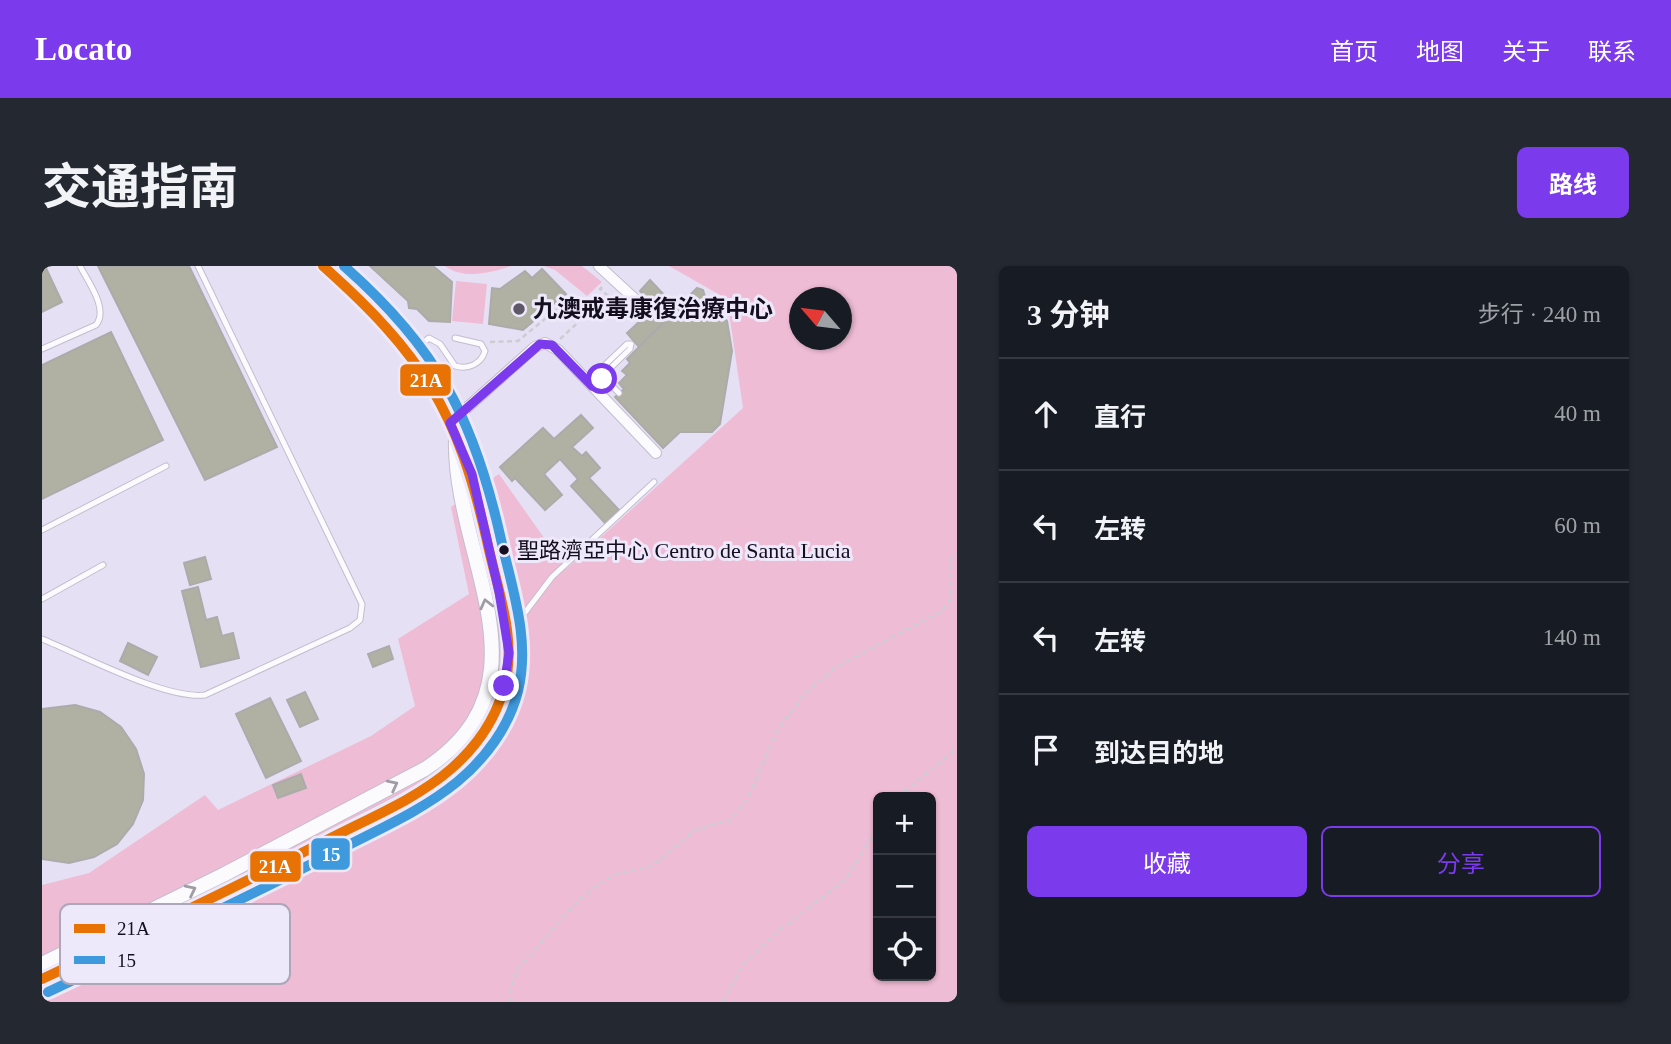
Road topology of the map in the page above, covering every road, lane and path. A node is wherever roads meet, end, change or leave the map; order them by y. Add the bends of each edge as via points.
1 (80, 266) edge
2 (198, 266) edge
3 (323, 266) edge
4 (599, 266) edge
5 (602, 287) dead end
6 (607, 296) junction
7 (618, 304) dead end
8 (557, 309) dead end
9 (650, 313) dead end
10 (455, 338) dead end
11 (476, 342) junction
12 (552, 345) junction
13 (42, 349) edge
14 (410, 353) junction
15 (606, 373) junction
16 (607, 381) junction
17 (593, 382) junction
18 (619, 393) dead end
19 (450, 423) junction
20 (456, 438) junction
21 (656, 453) dead end
22 (166, 466) dead end
23 (654, 482) dead end
24 (42, 530) edge
25 (957, 553) edge
26 (103, 565) dead end
27 (42, 599) edge
28 (507, 636) junction
29 (42, 639) edge
30 (493, 663) junction
31 (957, 748) edge
32 (904, 792) edge
33 (873, 835) edge
34 (164, 904) edge
35 (200, 904) edge
36 (60, 955) edge
37 (42, 964) edge
38 (60, 970) edge
39 (42, 979) edge
40 (511, 1002) edge
41 (723, 1002) edge

1 - 13 lane via 101,317 96,325
2 - 29 lane via 362,604 360,620 205,695 192,697
3 - 14 street
4 - 9 street
5 - 6 path
6 - 7 path
6 - 12 path
8 - 11 path via 515,342
10 - 11 lane
11 - 14 lane via 484,346 484,356 462,368 450,361 435,340 424,340
12 - 17 street
12 - 19 street via 535,347
14 - 19 street
15 - 16 lane
15 - 17 lane
15 - 17 lane via 631,344
16 - 17 lane
16 - 18 lane
17 - 21 street
19 - 20 street
20 - 28 street via 472,474
30 -> 20 street via 491,625 460,480
22 - 24 lane
23 - 28 lane via 552,577
25 - 40 path via 950,561 951,598 942,611 836,667 809,690 779,727 747,800 730,820 695,830 647,868 619,873 597,885 518,969
26 - 27 lane
28 - 30 street
28 - 35 street via 508,669 489,724 468,754 440,780
34 -> 30 street via 445,756 478,717
31 - 32 path
33 - 41 path via 845,880 743,964
37 -> 36 street
38 - 39 street

